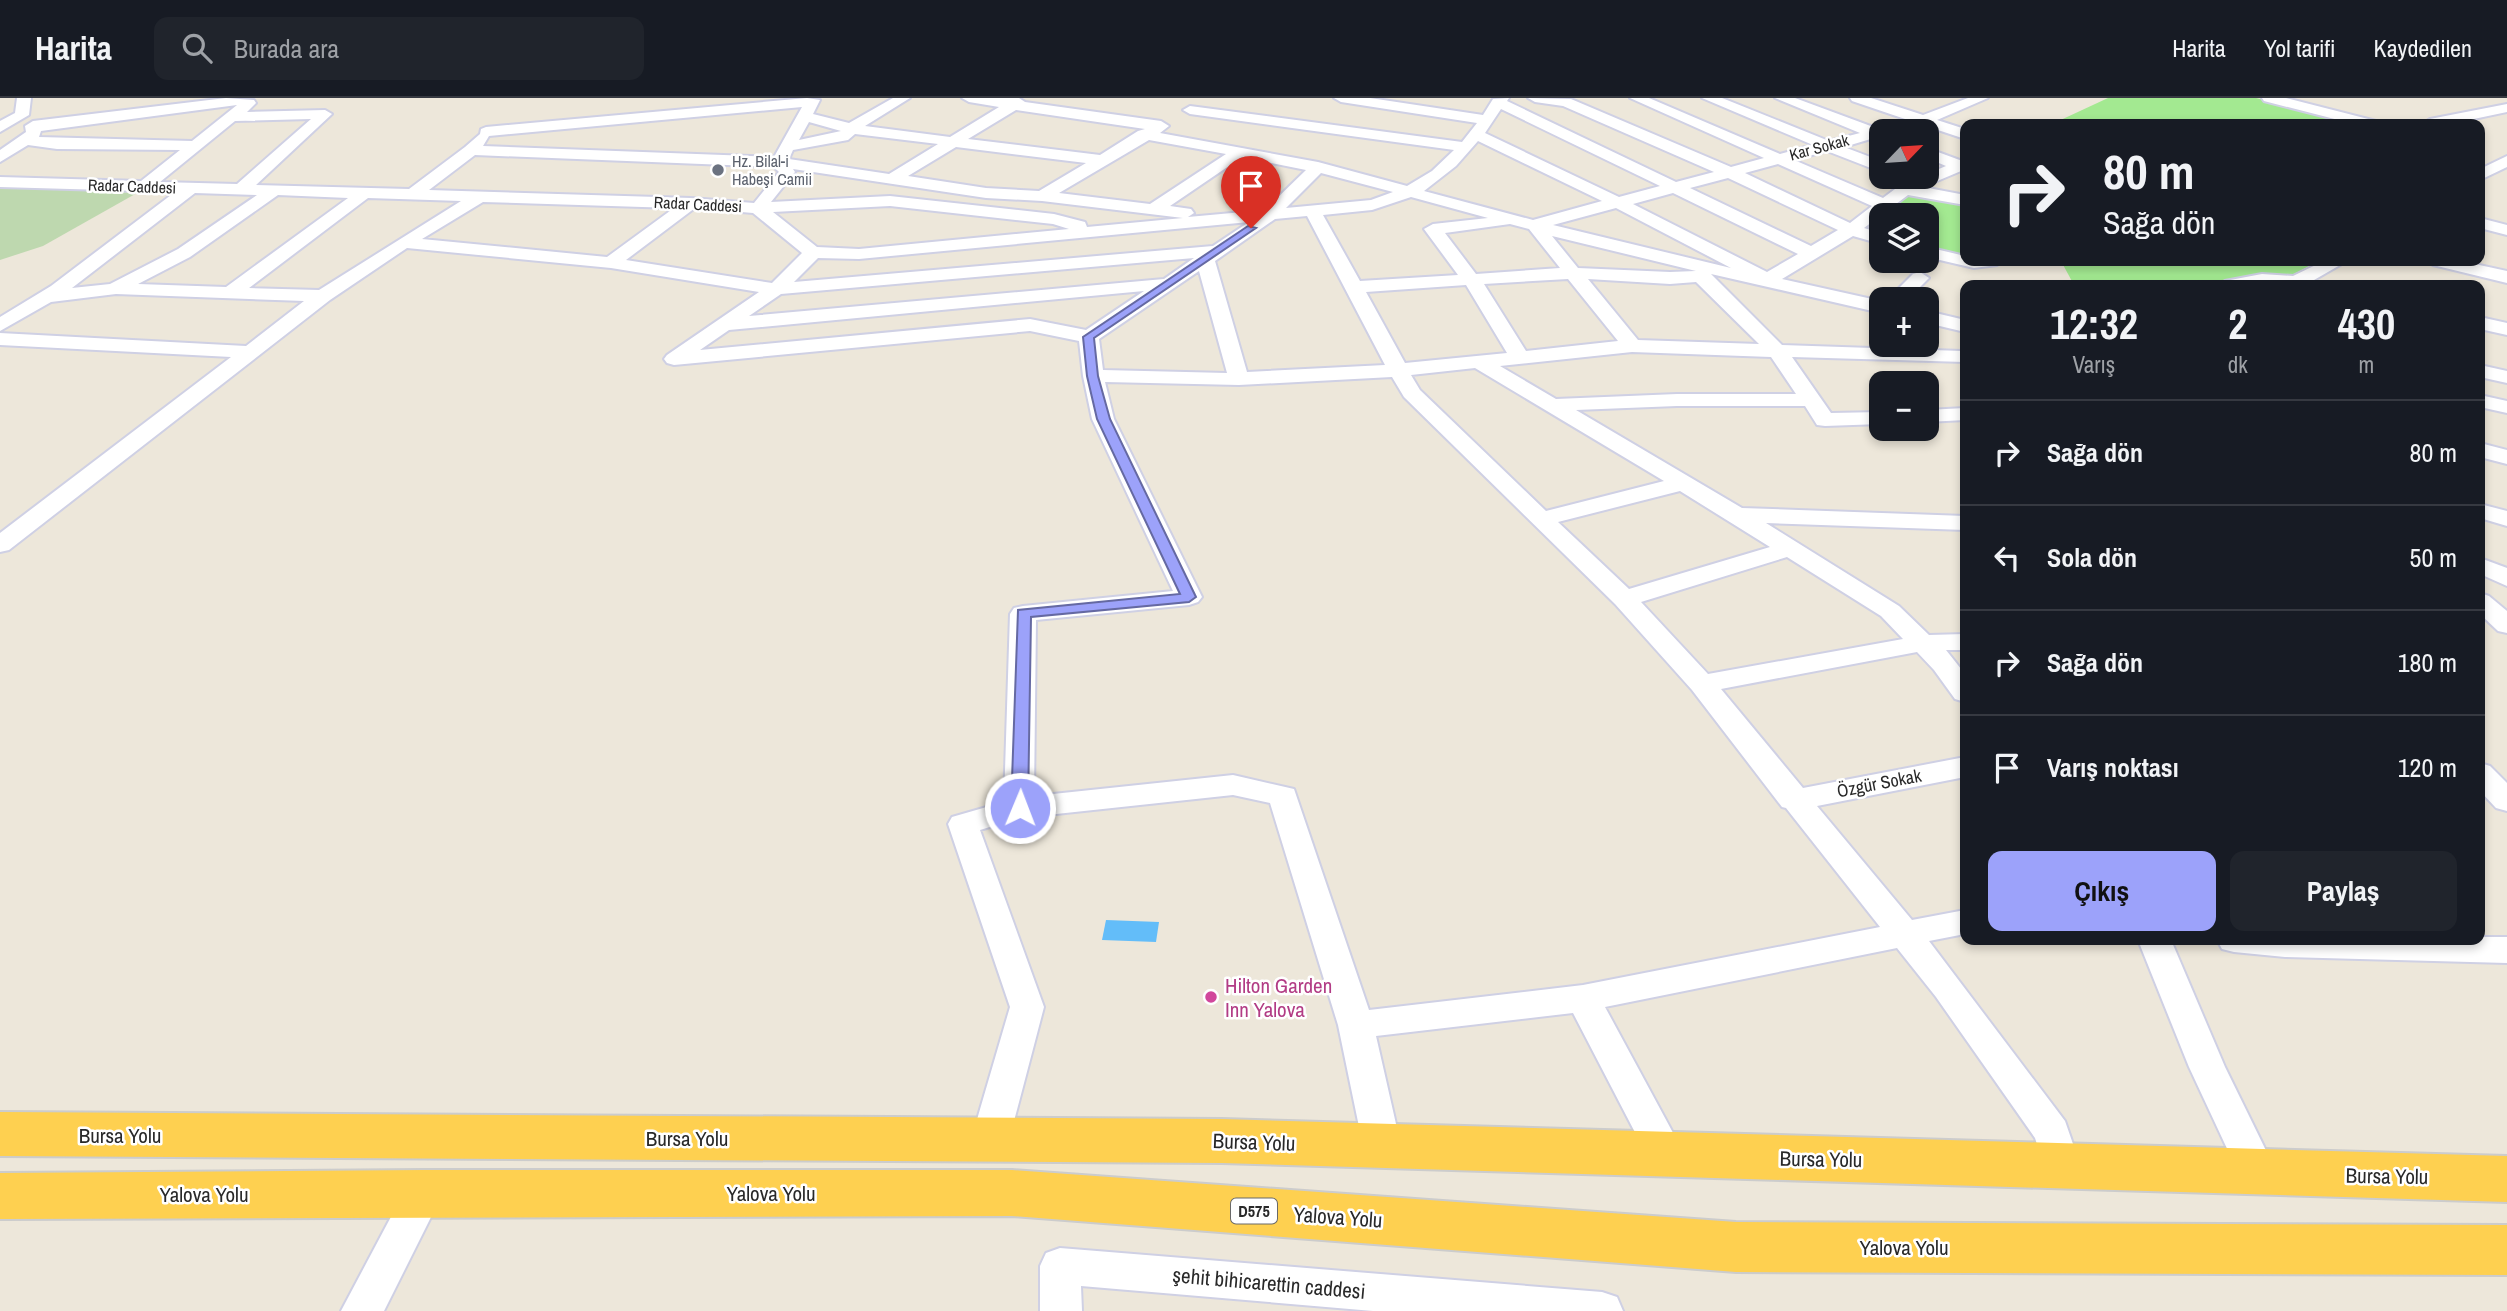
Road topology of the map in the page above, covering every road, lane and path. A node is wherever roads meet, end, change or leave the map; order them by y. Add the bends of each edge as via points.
1 (24, 98) edge
2 (124, 98) edge
3 (903, 98) edge
4 (969, 98) edge
5 (1214, 98) edge
6 (1341, 98) edge
7 (1535, 98) edge
8 (1637, 98) edge
9 (1782, 98) edge
10 (1857, 98) edge
11 (1981, 98) edge
12 (2269, 98) edge
13 (250, 99) edge
14 (1712, 99) edge
15 (1500, 100) edge
16 (214, 101) edge
17 (1020, 101) edge
18 (2343, 101) dead end
19 (713, 105) edge
20 (810, 106) edge
21 (2507, 108) edge
22 (2308, 109) junction
23 (1190, 110) junction
24 (504, 111) dead end
25 (1668, 111) junction
26 (22, 115) junction
27 (128, 115) junction
28 (232, 117) junction
29 (1915, 119) edge
30 (1926, 119) edge
31 (2350, 119) edge
32 (2454, 119) edge
33 (1487, 120) junction
34 (1939, 126) edge
35 (0, 127) edge
36 (852, 129) junction
37 (1151, 130) junction
38 (1869, 131) edge
39 (486, 132) junction
40 (1960, 133) edge
41 (31, 134) junction
42 (1869, 136) edge
43 (1471, 140) junction
44 (952, 141) junction
45 (195, 146) junction
46 (789, 146) junction
47 (1827, 146) junction
48 (471, 150) junction
49 (1241, 151) junction
50 (2489, 155) dead end
51 (0, 156) edge
52 (1939, 157) edge
53 (1778, 158) junction
54 (1099, 160) junction
55 (2507, 160) edge
56 (779, 162) junction
57 (1869, 162) edge
58 (1960, 165) edge
59 (1318, 167) junction
60 (1960, 167) edge
61 (1729, 172) junction
62 (2485, 172) edge
63 (1939, 173) edge
64 (892, 180) junction
65 (0, 181) edge
66 (144, 187) junction
67 (191, 188) junction
68 (243, 188) junction
69 (1671, 188) junction
70 (1902, 189) edge
71 (1932, 189) edge
72 (276, 190) junction
73 (1414, 191) junction
74 (366, 192) junction
75 (414, 194) junction
76 (1042, 195) junction
77 (481, 196) junction
78 (1960, 198) edge
79 (1618, 202) junction
80 (691, 203) junction
81 (1881, 203) edge
82 (1884, 203) edge
83 (758, 208) junction
84 (1154, 209) junction
85 (1314, 213) junction
86 (1869, 215) edge
87 (1268, 217) junction
88 (1232, 220) junction
89 (1527, 223) junction
90 (2485, 224) edge
91 (1851, 230) junction
92 (2507, 230) edge
93 (1100, 232) junction
94 (1869, 235) edge
95 (404, 242) junction
96 (813, 252) junction
97 (1811, 253) junction
98 (1211, 255) junction
99 (1939, 255) edge
100 (1960, 261) edge
101 (611, 263) junction
102 (2330, 266) edge
103 (2461, 266) edge
104 (1575, 273) junction
105 (1739, 274) junction
106 (1700, 276) junction
107 (2507, 277) edge
108 (1920, 278) dead end
109 (1471, 279) junction
110 (1767, 280) junction
111 (2310, 280) edge
112 (1168, 284) junction
113 (1353, 287) junction
114 (1910, 287) edge
115 (114, 289) junction
116 (776, 289) junction
117 (229, 294) junction
118 (47, 296) junction
119 (323, 296) junction
120 (1844, 299) junction
121 (1869, 304) edge
122 (1869, 311) edge
123 (1939, 320) edge
124 (729, 324) junction
125 (2485, 324) edge
126 (0, 325) edge
127 (1960, 325) edge
128 (2507, 328) edge
129 (1089, 337) junction
130 (0, 340) edge
131 (1632, 346) junction
132 (1939, 346) edge
133 (1777, 351) junction
134 (251, 352) junction
135 (1960, 356) edge
136 (1520, 357) junction
137 (1960, 358) edge
138 (1479, 362) junction
139 (1398, 370) junction
140 (2485, 372) edge
141 (1093, 376) junction
142 (2507, 377) edge
143 (1239, 379) junction
144 (1811, 400) junction
145 (2485, 402) edge
146 (1554, 405) junction
147 (2507, 407) edge
148 (1960, 414) edge
149 (1939, 415) edge
150 (1869, 418) edge
151 (2485, 451) edge
152 (2507, 457) edge
153 (1685, 483) junction
154 (2485, 512) edge
155 (1736, 515) junction
156 (1542, 519) junction
157 (2507, 519) edge
158 (1960, 523) edge
159 (0, 545) edge
160 (1791, 548) junction
161 (2485, 567) edge
162 (2507, 578) edge
163 (1624, 599) junction
164 (2485, 605) edge
165 (2507, 625) edge
166 (1960, 642) edge
167 (1923, 643) junction
168 (1702, 684) junction
169 (1960, 686) edge
170 (1960, 768) edge
171 (2485, 774) edge
172 (2507, 775) edge
173 (2485, 779) edge
174 (1793, 800) junction
175 (2507, 801) edge
176 (1020, 808) junction
177 (1960, 923) edge
178 (1904, 934) junction
179 (2156, 945) edge
180 (2418, 945) edge
181 (2507, 950) edge
182 (1583, 999) junction
183 (1356, 1025) junction
184 (0, 1134) edge
185 (990, 1140) junction
186 (1382, 1146) junction
187 (1665, 1155) junction
188 (2061, 1164) junction
189 (2258, 1173) junction
190 (2507, 1179) edge
191 (424, 1193) junction
192 (0, 1196) edge
193 (2507, 1250) edge
194 (362, 1311) edge
195 (1061, 1311) edge
196 (1602, 1311) edge

1 - 26 street
2 - 27 street
3 - 36 street
4 - 17 street
5 - 23 street
6 - 33 street
7 - 61 street via 1566,102
8 - 25 street
9 - 38 street
10 - 29 street
11 - 30 street, Kar Sokak
12 - 22 street
13 - 16 street
13 - 28 street
14 - 25 street
14 - 47 street
15 - 33 street
15 - 69 street
16 - 27 street
17 - 37 street
17 - 44 street
18 - 22 street
19 - 20 street
19 - 39 street
20 - 36 street
20 - 46 street
21 - 32 street
22 - 31 street
23 - 37 street
23 - 43 street
24 - 39 street
25 - 53 street
26 - 35 street
26 - 41 street
27 - 41 street
28 - 45 street
28 - 68 street via 325,114
33 - 43 street
34 - 40 street
36 - 44 street
36 - 46 street via 842,137
37 - 49 street
37 - 54 street
39 - 48 street
41 - 45 street via 57,144
41 - 51 street
42 - 47 street, Kar Sokak
43 - 73 street via 1435,179
43 - 79 street
44 - 54 street
44 - 64 street
45 - 66 street
46 - 56 street
47 - 53 street, Kar Sokak
47 - 57 street
48 - 56 street
48 - 75 street
49 - 59 street
49 - 84 street
50 - 55 street
52 - 58 street
53 - 61 street, Kar Sokak
53 - 81 street
54 - 76 street
55 - 62 street
56 - 64 street
56 - 83 street via 787,172
59 - 73 street
59 - 87 street
60 - 63 street
61 - 69 street, Kar Sokak
61 - 91 street
64 - 76 street via 986,193
65 - 66 street, Radar Caddesi
66 - 67 street, Radar Caddesi
67 - 68 street, Radar Caddesi
67 - 118 street
68 - 72 street, Radar Caddesi
69 - 79 street, Kar Sokak
69 - 97 street
70 - 82 street
71 - 78 street
72 - 74 street, Radar Caddesi
72 - 115 street via 184,253
73 - 85 street via 1372,205
73 - 89 street
74 - 75 street, Radar Caddesi
74 - 117 street
75 - 77 street, Radar Caddesi
76 - 84 street
77 - 80 street, Radar Caddesi
77 - 95 street
79 - 89 street, Kar Sokak
79 - 110 street
80 - 83 street, Radar Caddesi
80 - 101 street
83 - 93 street via 891,201 1054,219
83 - 96 street, Radar Caddesi
84 - 88 street
85 - 87 street
85 - 113 street
86 - 91 street
87 - 88 street
87 - 98 street
88 - 93 street
89 - 104 street
89 - 105 street
89 - 109 street via 1433,229
90 - 92 street
91 - 94 street
91 - 97 street
93 - 96 street via 859,254
95 - 101 street
95 - 119 street
96 - 116 street
97 - 110 street
98 - 112 street
98 - 116 street
98 - 143 street
99 - 100 street
101 - 116 street
102 - 111 street
103 - 107 street
104 - 106 street
104 - 109 street
104 - 131 street
105 - 106 street
105 - 110 street
106 - 133 street
108 - 114 street
109 - 113 street
109 - 136 street
110 - 120 street
112 - 124 street
112 - 129 street
113 - 139 street
115 - 117 street
115 - 118 street
116 - 124 street
117 - 119 street
118 - 126 street
119 - 134 street
120 - 121 street
120 - 122 street
123 - 127 street
124 - 129 street via 674,359 1030,325
125 - 128 street
129 - 141 street
130 - 134 street
131 - 133 street
131 - 136 street
132 - 135 street
133 - 137 street
133 - 144 street
134 - 159 street
136 - 138 street
138 - 139 street
138 - 146 street
139 - 143 street
139 - 156 street via 1430,414
140 - 142 street
141 - 143 street
141 - 176 street via 1103,419 1189,597 1023,614
144 - 146 street
144 - 150 street via 1825,420
145 - 147 street
146 - 153 street
148 - 149 street
151 - 152 street
153 - 155 street
153 - 156 street
154 - 157 street
155 - 158 street
155 - 160 street
156 - 163 street
160 - 163 street
160 - 167 street via 1890,611
161 - 162 street
163 - 168 street
164 - 165 street
166 - 167 street
167 - 168 street
167 - 169 street
168 - 174 street
170 - 174 street, Özgür Sokak
171 - 172 street
173 - 175 street
174 - 178 street
176 - 183 street via 1233,785 1283,796
176 - 185 street via 963,824 1027,1007
177 - 178 street
178 - 182 street
178 - 188 street via 2052,1132
179 - 189 street
180 - 181 street
182 - 183 street
182 - 187 street
183 - 186 street
184 - 185 highway, Bursa Yolu
185 - 186 highway, Bursa Yolu
186 - 187 highway, Bursa Yolu
187 - 188 highway, Bursa Yolu
188 - 189 highway, Bursa Yolu
189 - 190 highway, Bursa Yolu
191 - 192 highway, Yalova Yolu / D575
191 - 193 highway, Yalova Yolu / D575 via 1012,1194 1736,1247
191 - 194 street
195 - 196 street, şehit bihicarettin caddesi via 1060,1266

